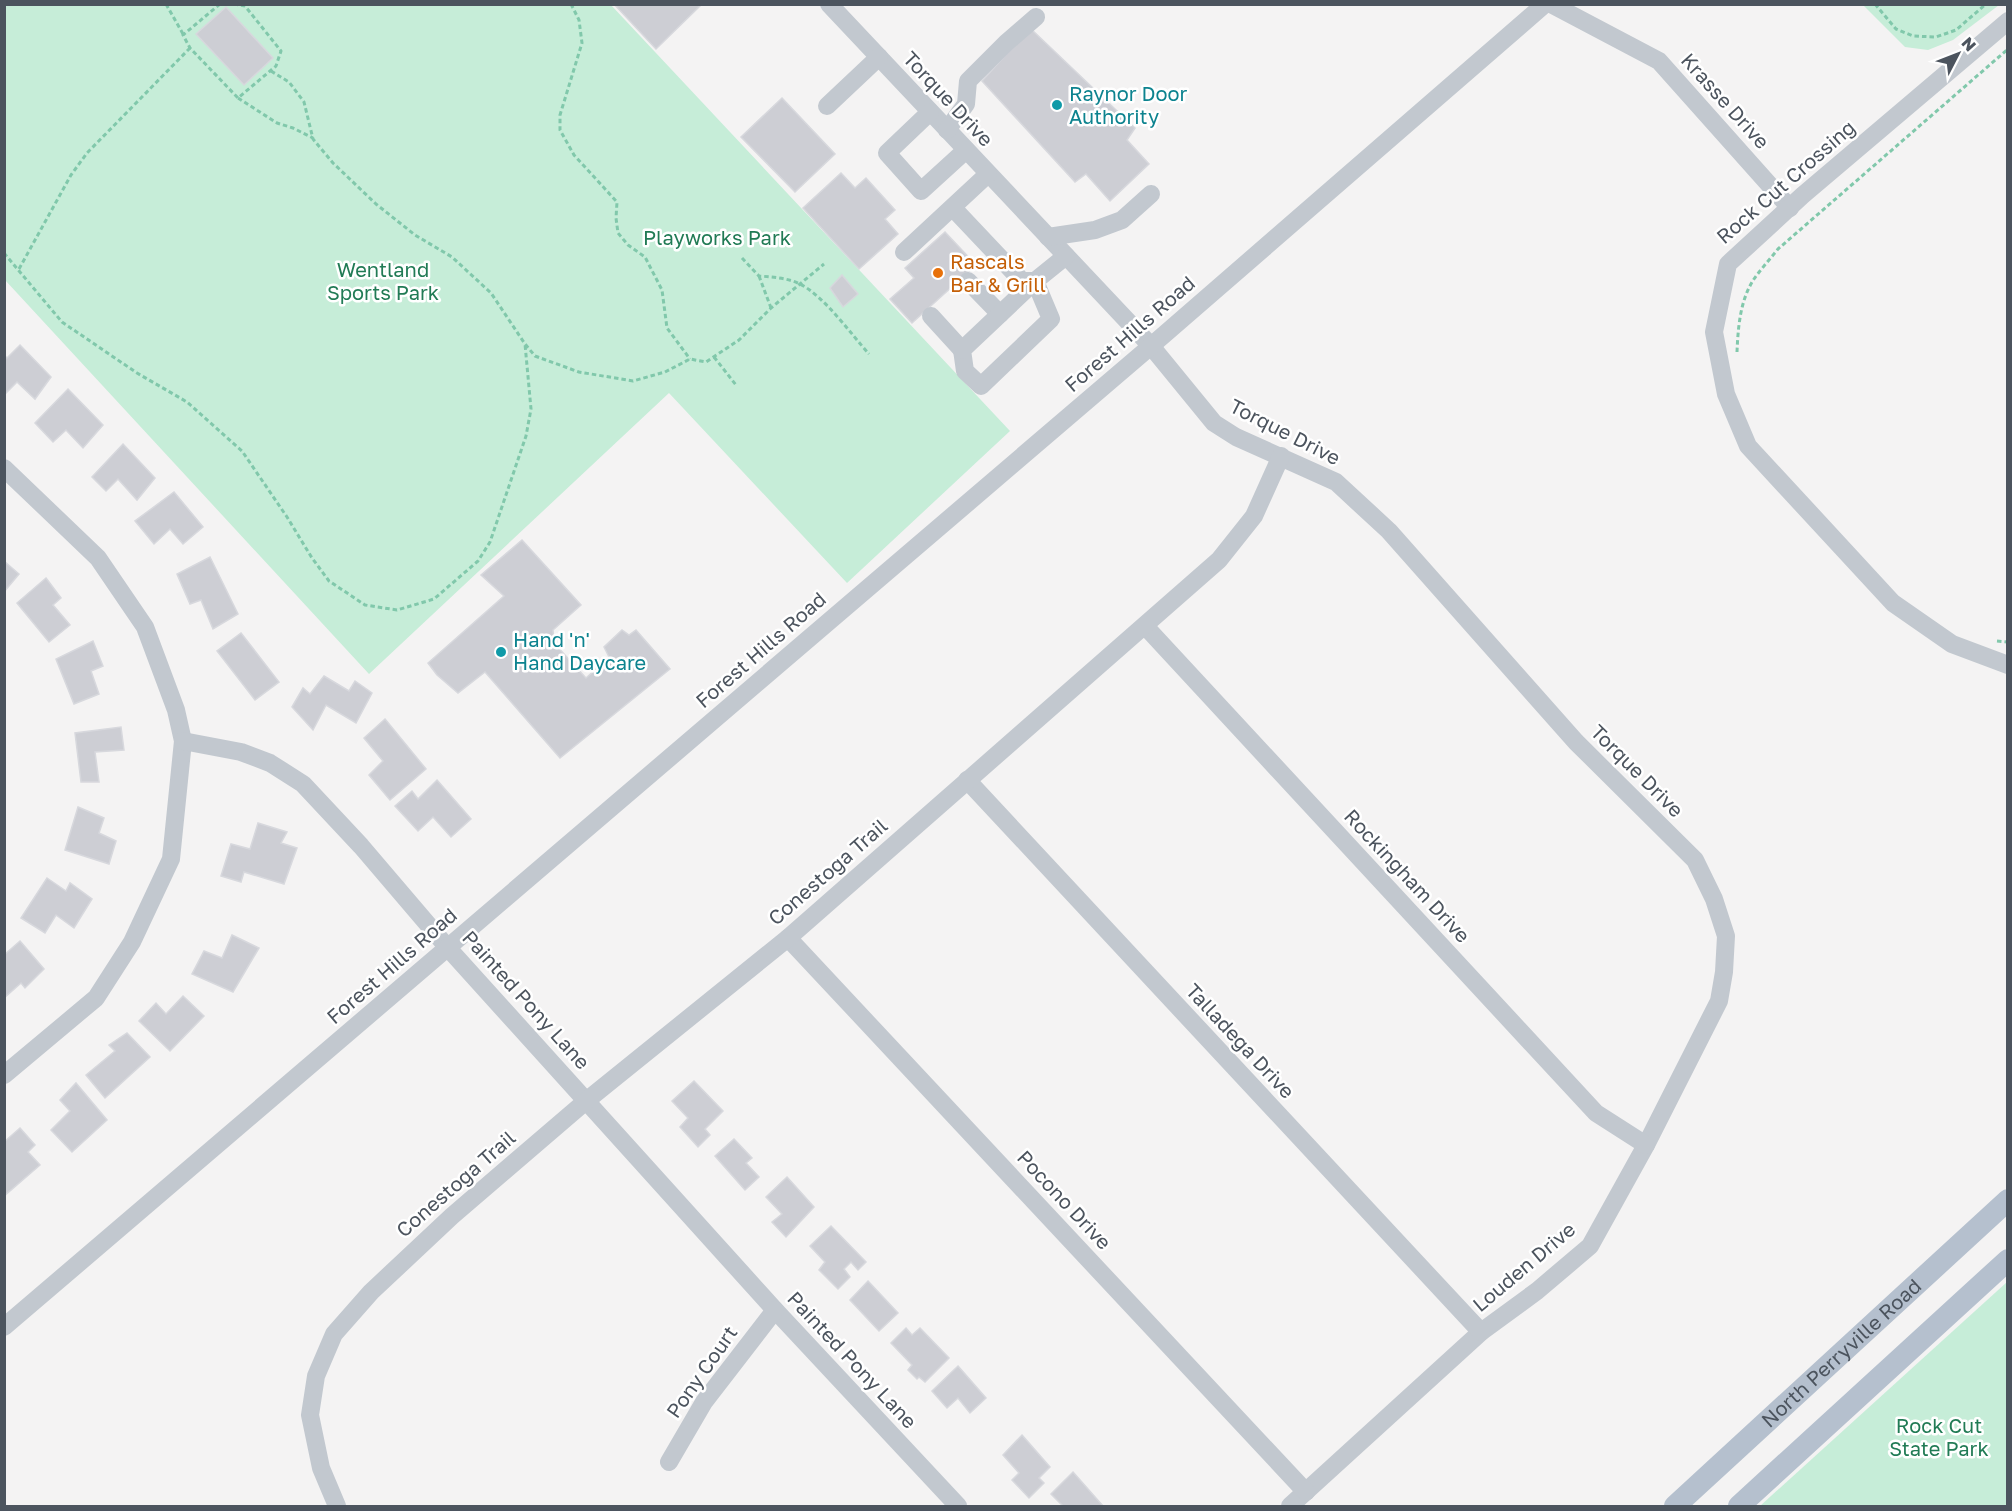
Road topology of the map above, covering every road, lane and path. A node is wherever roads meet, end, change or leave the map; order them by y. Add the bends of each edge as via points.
1 (166, 4) edge
2 (220, 4) edge
3 (234, 4) edge
4 (571, 4) edge
5 (829, 4) edge
6 (1545, 4) edge
7 (1551, 4) edge
8 (1875, 4) edge
9 (1986, 4) edge
10 (246, 5) edge
11 (1036, 17) dead end
12 (2007, 21) edge
13 (183, 34) junction
14 (190, 48) junction
15 (2007, 49) edge
16 (879, 57) junction
17 (271, 71) junction
18 (238, 98) junction
19 (827, 106) dead end
20 (930, 112) junction
21 (947, 130) junction
22 (313, 138) junction
23 (966, 150) junction
24 (988, 174) junction
25 (1151, 194) dead end
26 (953, 208) junction
27 (1790, 208) junction
28 (1048, 237) junction
29 (903, 252) dead end
30 (4, 253) edge
31 (1066, 256) junction
32 (742, 258) dead end
33 (824, 264) dead end
34 (19, 269) junction
35 (759, 276) junction
36 (968, 281) dead end
37 (1035, 281) junction
38 (800, 284) junction
39 (771, 308) junction
40 (1000, 314) junction
41 (931, 316) dead end
42 (525, 344) junction
43 (1151, 346) junction
44 (962, 350) junction
45 (869, 354) dead end
46 (714, 357) junction
47 (690, 359) junction
48 (1738, 360) dead end
49 (736, 385) dead end
50 (1281, 456) junction
51 (4, 468) edge
52 (1144, 626) junction
53 (1996, 640) dead end
54 (2007, 642) edge
55 (2007, 665) edge
56 (183, 741) junction
57 (967, 780) junction
58 (1726, 936) joint
59 (788, 938) junction
60 (448, 948) junction
61 (4, 1075) edge
62 (586, 1101) junction
63 (1646, 1145) junction
64 (2007, 1200) edge
65 (2007, 1260) edge
66 (775, 1310) junction
67 (4, 1327) edge
68 (1480, 1332) junction
69 (669, 1462) dead end
70 (1306, 1492) junction
71 (337, 1506) edge
72 (958, 1506) edge
73 (1290, 1506) edge
74 (1675, 1506) edge
75 (1739, 1506) edge

1 - 13 path
2 - 13 path
3 - 10 path
4 - 47 path via 579,20 582,43 560,115 560,130 574,155 617,202 618,233 645,257 663,290 667,328
5 - 16 street, Torque Drive
6 - 43 street, Forest Hills Road
7 - 27 street, Krasse Drive via 1659,60
8 - 9 path via 1896,29 1913,36 1936,37 1956,30
10 - 17 path via 281,51
11 - 21 street via 968,81 966,104
12 - 27 street, Rock Cut Crossing
13 - 14 path
14 - 18 path
14 - 34 path via 87,153
15 - 48 path via 1778,249 1753,280 1743,304
16 - 19 street
16 - 20 street, Torque Drive
17 - 18 path
17 - 22 path via 289,81 304,102
18 - 22 path via 277,123
20 - 21 street, Torque Drive
20 - 23 street via 887,153 921,191
21 - 23 street, Torque Drive
22 - 42 path via 376,204 415,235 452,257 491,293
23 - 24 street, Torque Drive
24 - 26 street
24 - 28 street, Torque Drive
25 - 28 street via 1122,220 1095,230
26 - 29 street
26 - 37 street via 1022,281
27 - 55 street, Rock Cut Crossing via 1728,264 1714,332 1726,394 1748,446 1893,603 1952,644
28 - 31 street, Torque Drive
30 - 34 path
31 - 37 street
31 - 43 street, Torque Drive
32 - 35 path
33 - 38 path
34 - 42 path via 62,322 187,402 242,451 329,581 364,605 397,610 434,599 478,561 490,542 526,436 531,409
35 - 38 path
35 - 39 path
36 - 40 street
37 - 40 street
37 - 44 street via 1051,319 981,386 964,370
38 - 39 path
38 - 45 path via 827,306
39 - 46 path via 739,340
40 - 44 street
41 - 44 street
42 - 47 path via 535,356 579,372 633,381 665,372
43 - 50 street, Torque Drive via 1214,423
43 - 60 street, Forest Hills Road
46 - 47 path via 706,362
46 - 49 path
50 - 52 street, Conestoga Trail via 1254,516 1219,560
50 - 58 street, Torque Drive via 1336,482 1389,531 1576,742 1695,860
51 - 56 street via 98,558 145,627 176,710
52 - 57 street, Conestoga Trail
52 - 63 street, Rockingham Drive via 1596,1113
53 - 54 path
56 - 60 street, Painted Pony Lane via 241,752 270,763 303,784
56 - 61 street via 171,859 132,942 96,998
57 - 59 street, Conestoga Trail
57 - 68 street, Talladega Drive
58 - 63 street, Louden Drive via 1719,1001
59 - 62 street, Conestoga Trail
59 - 70 street, Pocono Drive
60 - 62 street, Painted Pony Lane
60 - 67 street, Forest Hills Road
62 - 66 street, Painted Pony Lane
62 - 71 street, Conestoga Trail via 452,1215 371,1292 334,1334 316,1376 310,1415 321,1468
63 - 68 street, Louden Drive via 1590,1246
64 - 74 main road, North Perryville Road
65 - 75 main road
66 - 69 street, Pony Court via 704,1402
66 - 72 street, Painted Pony Lane
68 - 70 street, Louden Drive
70 - 73 street, Louden Drive

